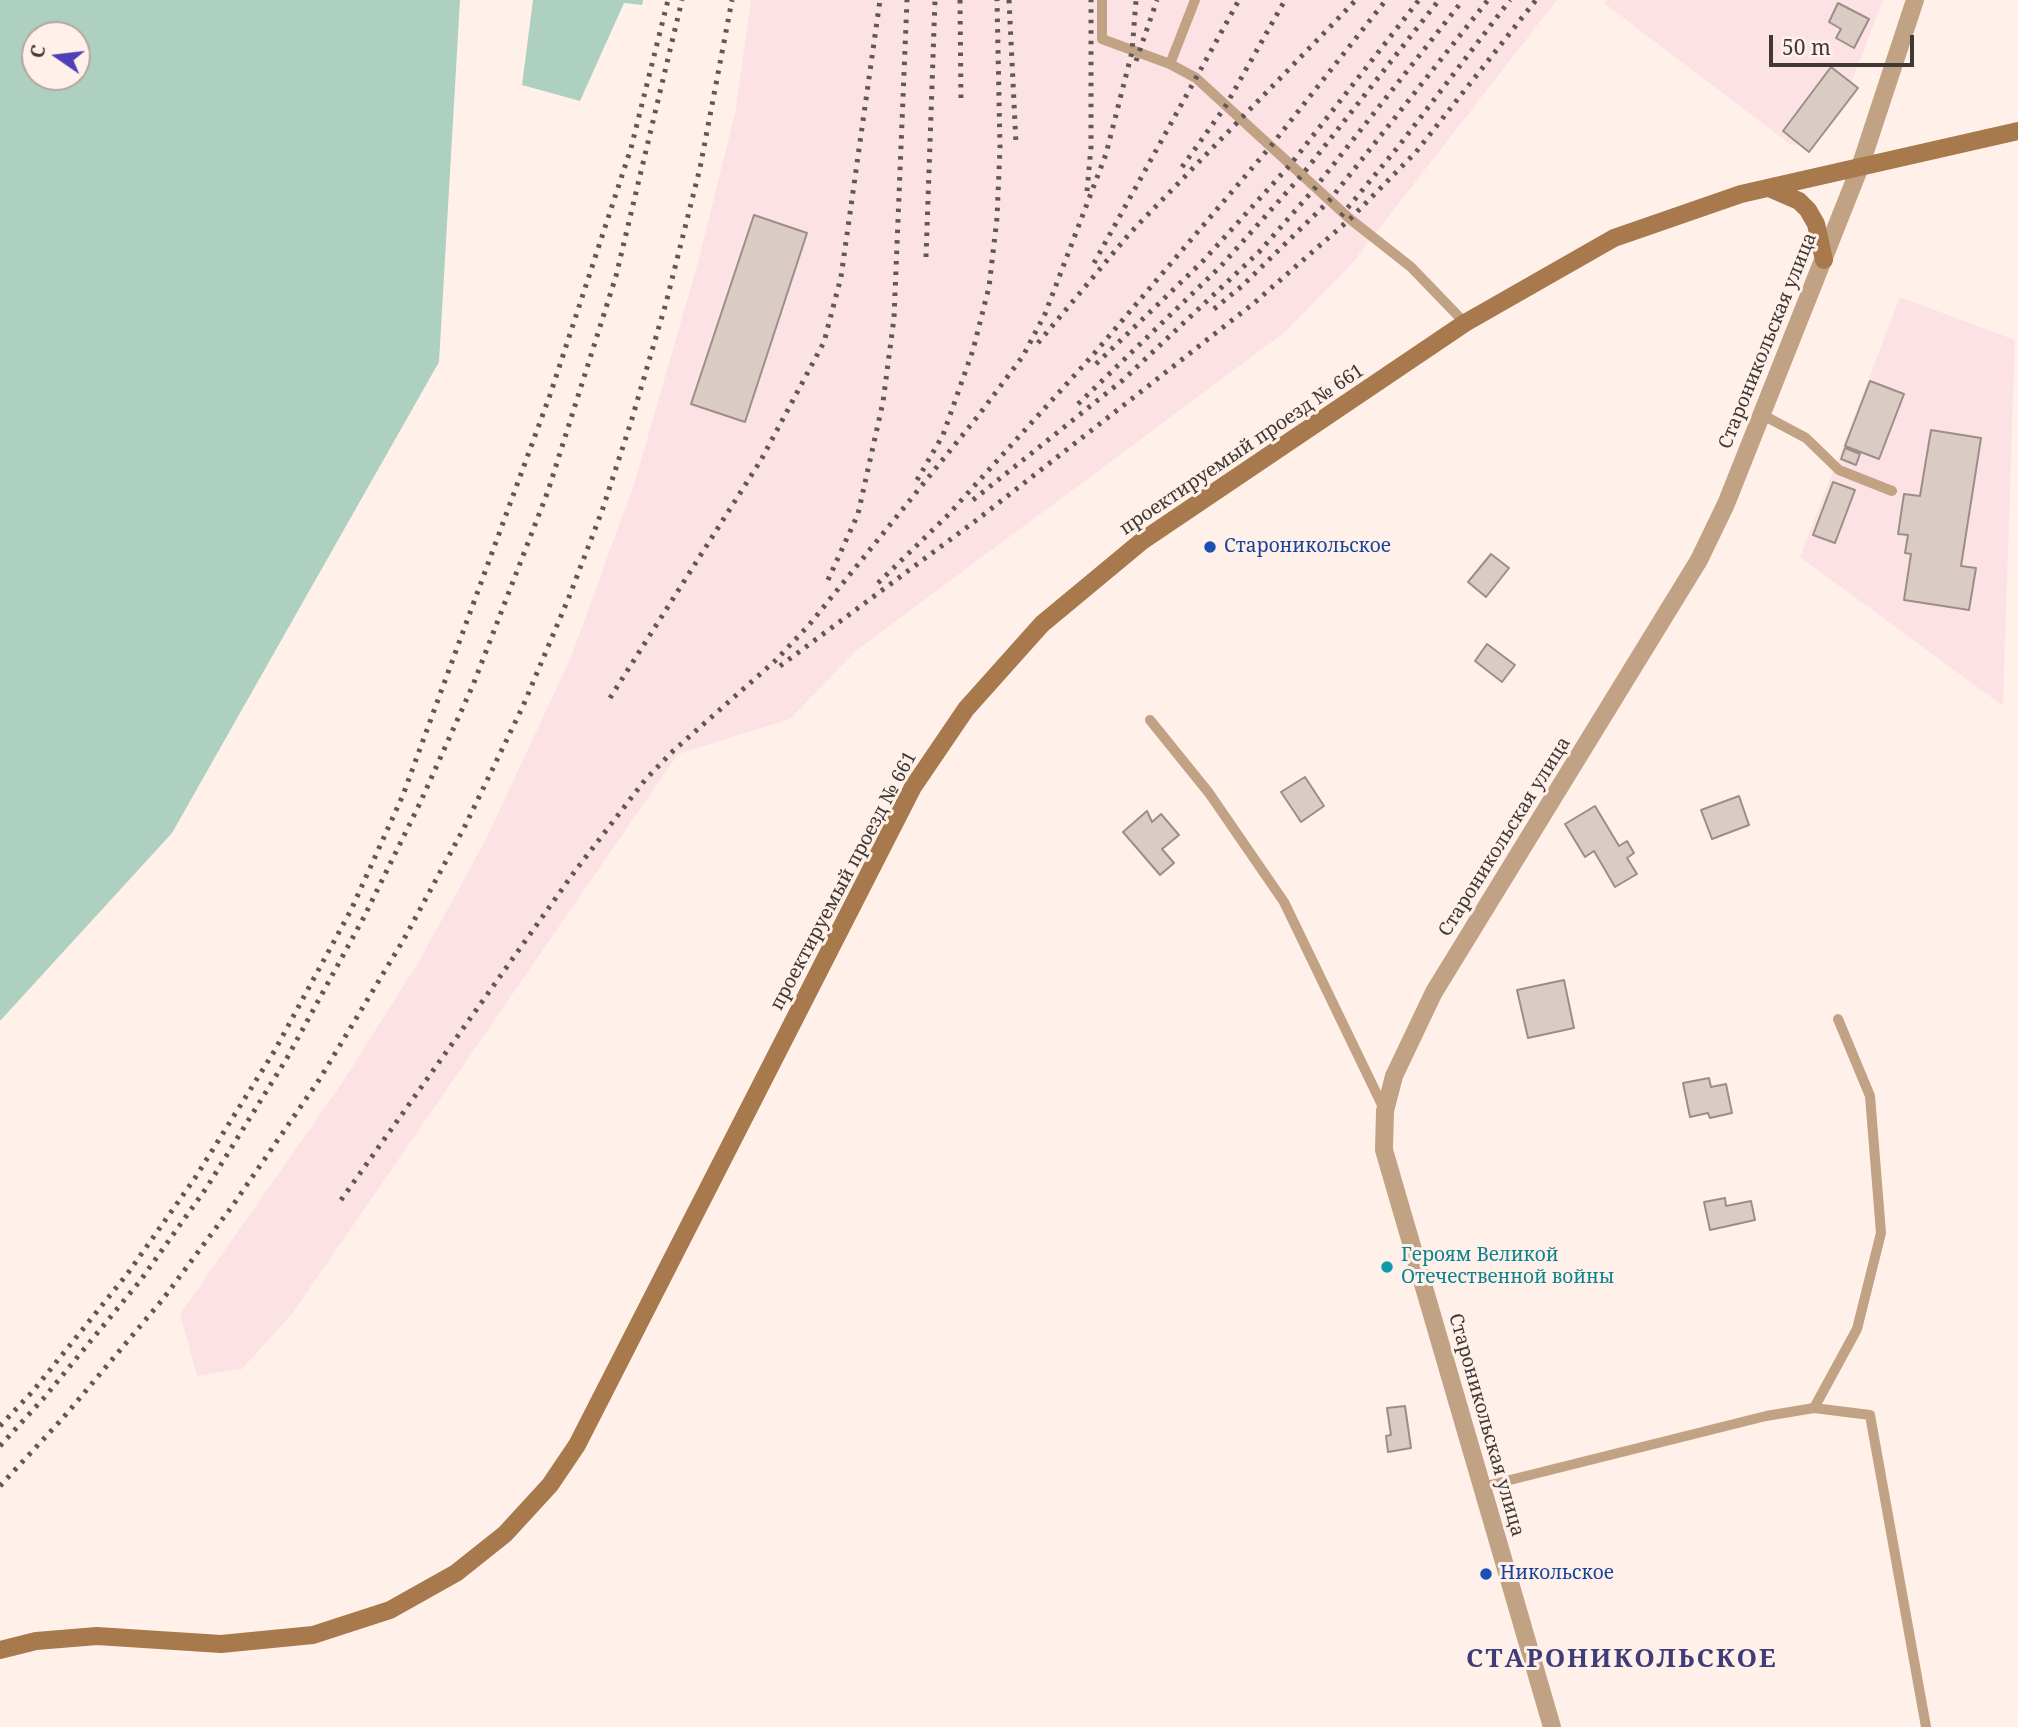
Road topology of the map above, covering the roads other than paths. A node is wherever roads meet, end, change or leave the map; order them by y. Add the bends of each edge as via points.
1 (1102, 0) edge
2 (1195, 0) edge
3 (1915, 0) edge
4 (1170, 64) junction
5 (2018, 131) edge
6 (1860, 167) junction
7 (1769, 188) junction
8 (1824, 260) junction
9 (1465, 323) junction
10 (1761, 414) junction
11 (1892, 491) dead end
12 (1150, 720) dead end
13 (1838, 1019) dead end
14 (1385, 1111) junction
15 (1814, 1408) junction
16 (1482, 1487) junction
17 (0, 1650) edge
18 (1552, 1727) edge
19 (1926, 1727) edge

1 - 4 lane via 1102,39
2 - 4 lane
3 - 6 street, Староникольская улица
4 - 9 lane via 1196,78 1350,219 1411,267
5 - 6 main road, проектируемый проезд № 661
6 - 7 main road, проектируемый проезд № 661
6 - 8 street, Староникольская улица
7 - 8 main road via 1808,210
7 - 9 main road, проектируемый проезд № 661 via 1614,238
8 - 10 street, Староникольская улица
9 - 17 main road, проектируемый проезд № 661 via 1142,541 1042,624 966,709 914,788 864,880 577,1445 550,1485 505,1535 421,1594 390,1610 313,1635 221,1644 97,1636 36,1641
10 - 11 lane via 1806,438 1839,470
10 - 14 street, Староникольская улица via 1699,561 1434,992 1399,1064
12 - 14 lane via 1209,793 1284,902
13 - 15 lane via 1870,1096 1881,1233 1857,1329
14 - 16 street, Староникольская улица via 1384,1150
15 - 16 lane
15 - 19 lane via 1870,1415
16 - 18 street, Староникольская улица

